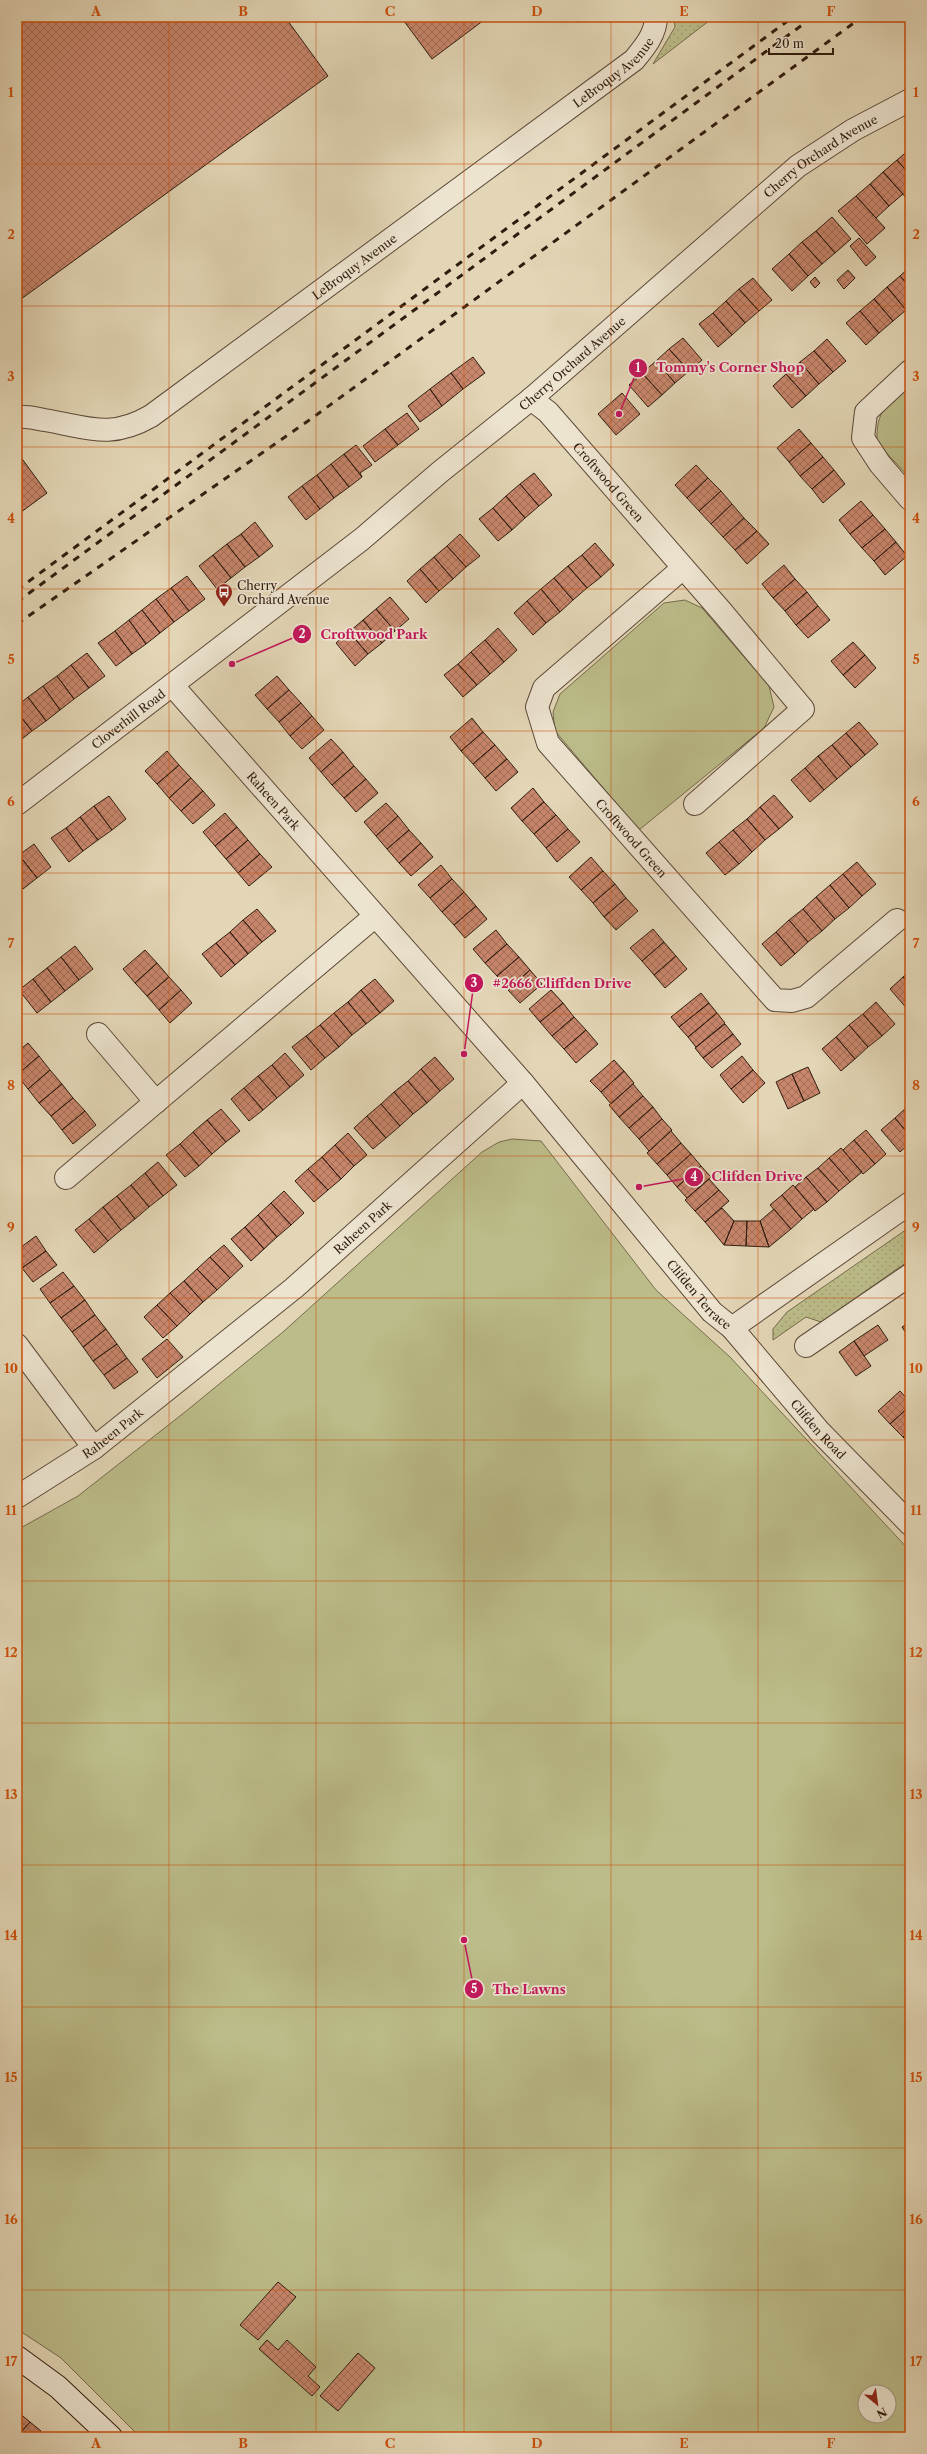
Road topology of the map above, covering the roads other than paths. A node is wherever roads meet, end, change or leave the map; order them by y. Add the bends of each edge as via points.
1 (656, 20) edge
2 (910, 100) edge
3 (910, 371) edge
4 (531, 399) junction
5 (17, 417) edge
6 (910, 499) edge
7 (683, 568) junction
8 (239, 634) joint
9 (172, 685) junction
10 (17, 804) edge
11 (695, 804) dead end
12 (374, 917) junction
13 (897, 920) dead end
14 (98, 1034) dead end
15 (523, 1083) junction
16 (156, 1102) junction
17 (66, 1178) dead end
18 (910, 1203) edge
19 (910, 1275) edge
20 (732, 1328) junction
21 (17, 1345) edge
22 (806, 1346) dead end
23 (94, 1448) junction
24 (17, 1497) edge
25 (910, 1524) edge
26 (17, 2357) edge
27 (111, 2437) edge

1 - 5 street, LeBroquy Avenue via 647,43 634,60 609,80 151,416 128,428 110,430 88,430
2 - 4 street, Cherry Orchard Avenue via 853,130 798,166
3 - 6 street via 866,412 863,438 880,464
4 - 7 street, Croftwood Green via 548,412
4 - 8 street, Cherry Orchard Avenue via 362,539
7 - 11 street, Croftwood Green via 803,709
7 - 13 street, Croftwood Green via 544,688 537,707 548,743 775,1000 792,1001 806,997
8 - 9 street, Cloverhill Road
9 - 10 street, Cloverhill Road
9 - 12 street, Raheen Park
12 - 15 street, Raheen Park
12 - 16 street
14 - 16 street
15 - 20 street, Clifden Terrace via 657,1248 712,1312
15 - 23 street, Raheen Park via 294,1288
16 - 17 street
18 - 20 street, Clifden Terrace
19 - 22 street
20 - 25 street, Clifden Road via 820,1432
21 - 23 street
23 - 24 street, Raheen Park
26 - 27 street via 58,2387

